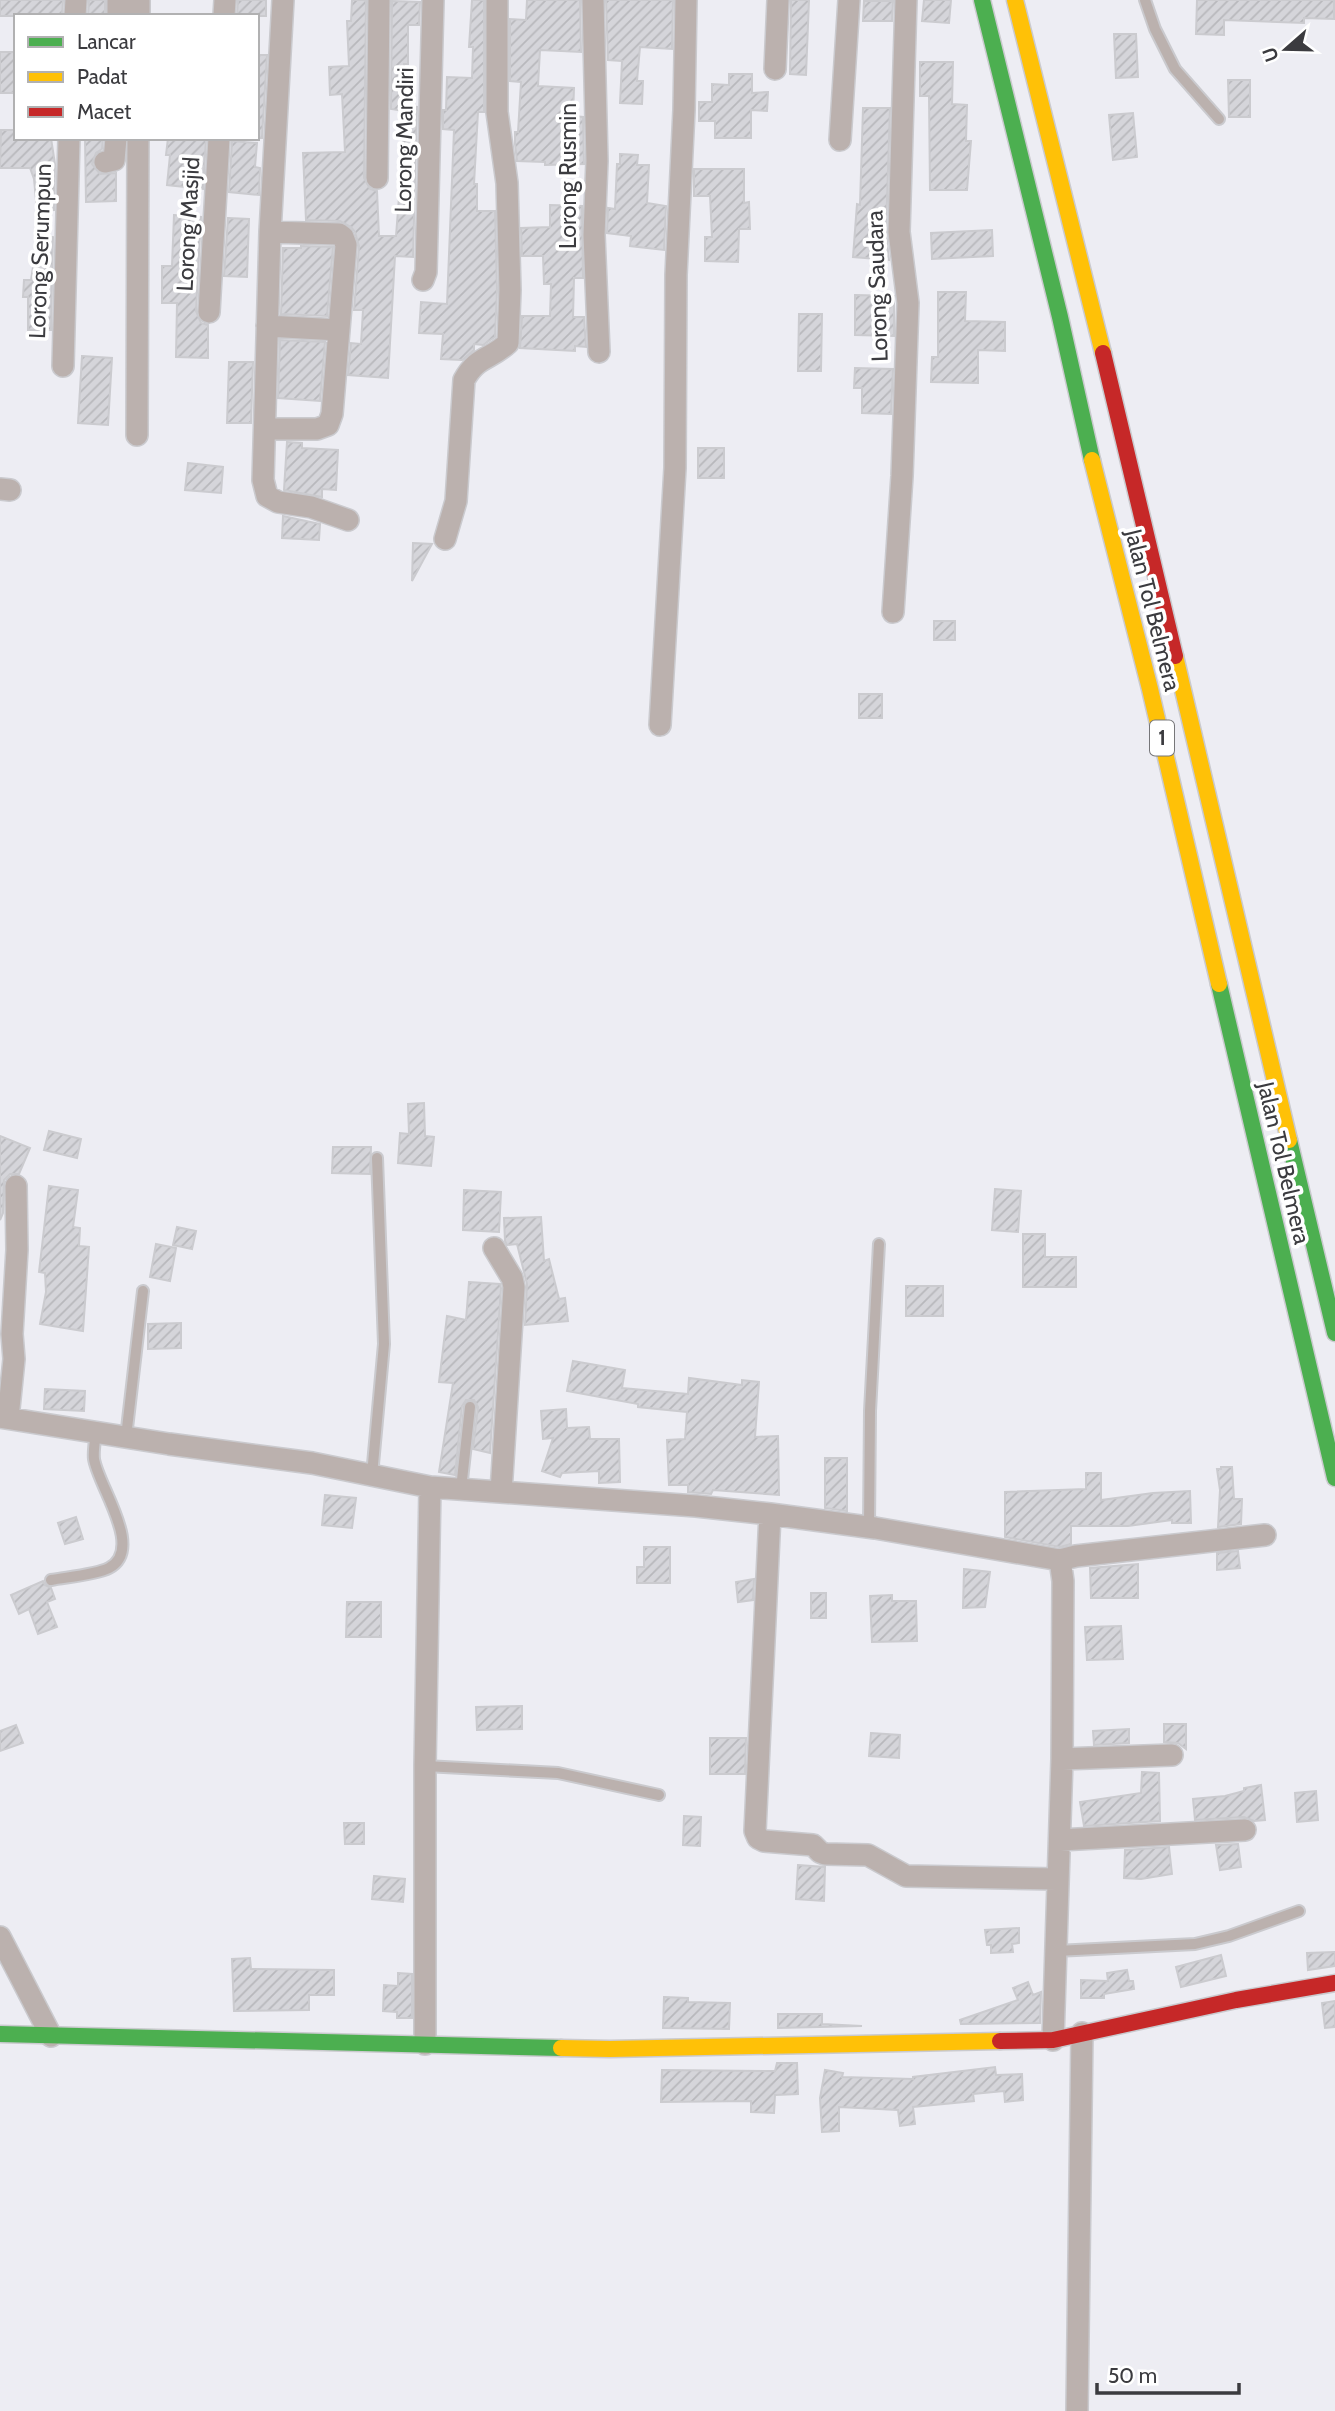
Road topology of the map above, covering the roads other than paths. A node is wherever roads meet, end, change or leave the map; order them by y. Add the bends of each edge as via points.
1 (283, 0) edge
2 (379, 0) edge
3 (433, 0) edge
4 (497, 0) edge
5 (593, 0) edge
6 (686, 0) edge
7 (778, 0) edge
8 (849, 0) edge
9 (905, 0) edge
10 (982, 0) edge
11 (1015, 0) edge
12 (1145, 0) edge
13 (775, 69) dead end
14 (1219, 119) dead end
15 (69, 140) edge
16 (116, 140) edge
17 (138, 140) edge
18 (219, 140) edge
19 (840, 140) dead end
20 (105, 162) dead end
21 (377, 178) dead end
22 (270, 232) junction
23 (423, 280) dead end
24 (209, 312) dead end
25 (267, 326) junction
26 (338, 330) junction
27 (599, 352) dead end
28 (63, 366) dead end
29 (266, 429) junction
30 (137, 435) dead end
31 (348, 520) dead end
32 (446, 539) dead end
33 (893, 612) dead end
34 (660, 725) dead end
35 (377, 1158) dead end
36 (16, 1186) dead end
37 (879, 1244) dead end
38 (494, 1248) dead end
39 (143, 1291) dead end
40 (1335, 1333) edge
41 (470, 1407) dead end
42 (4, 1417) edge
43 (96, 1432) junction
44 (126, 1437) junction
45 (372, 1475) junction
46 (1335, 1478) edge
47 (430, 1487) junction
48 (461, 1489) junction
49 (501, 1492) junction
50 (770, 1514) junction
51 (869, 1528) junction
52 (1265, 1535) dead end
53 (1060, 1560) junction
54 (51, 1580) dead end
55 (1172, 1755) dead end
56 (1062, 1759) junction
57 (425, 1766) junction
58 (659, 1795) dead end
59 (1245, 1829) dead end
60 (1060, 1840) junction
61 (1057, 1879) junction
62 (1299, 1912) dead end
63 (0, 1937) edge
64 (1056, 1951) junction
65 (1335, 1983) edge
66 (1082, 2033) junction
67 (0, 2034) edge
68 (51, 2036) junction
69 (1054, 2040) junction
70 (425, 2044) junction
71 (1077, 2411) edge

1 - 22 street
2 - 21 street
3 - 23 street, Lorong Mandiri
4 - 32 street via 497,112 507,183 508,343 472,366 464,380 456,501
5 - 27 street, Lorong Rusmin
6 - 34 street via 676,275 675,468
7 - 13 street
8 - 19 street
9 - 33 street, Lorong Saudara via 899,232 908,303
10 - 46 main road, Jalan Tol Belmera / 1
11 - 40 main road, Jalan Tol Belmera / 1 via 1094,314
12 - 14 lane via 1175,69
15 - 28 street, Lorong Serumpun
16 - 20 street via 114,160
17 - 30 street
18 - 24 street, Lorong Masjid
22 - 25 street
22 - 26 street via 343,237
25 - 26 street
25 - 29 street
26 - 29 street via 328,425
29 - 31 street via 263,480 267,496
35 - 45 lane via 384,1344
36 - 42 street via 14,1359
37 - 51 lane
38 - 49 street via 514,1287
39 - 44 lane
41 - 48 lane
42 - 43 street
43 - 44 street
43 - 54 lane via 94,1459 120,1525 121,1554 107,1569
44 - 45 street
45 - 47 street
47 - 48 street
47 - 57 street
48 - 49 street
49 - 50 street
50 - 51 street
50 - 61 street via 758,1838 813,1845 825,1854 868,1855 906,1876
51 - 53 street
52 - 53 street
53 - 56 street
55 - 56 street
56 - 60 street
57 - 58 lane via 558,1773
57 - 70 street
59 - 60 street
60 - 61 street
61 - 64 street
62 - 64 lane via 1195,1944
63 - 68 street
64 - 69 street
65 - 66 main road
66 - 69 main road
66 - 71 street
67 - 68 main road
68 - 70 main road
69 - 70 main road via 610,2049

